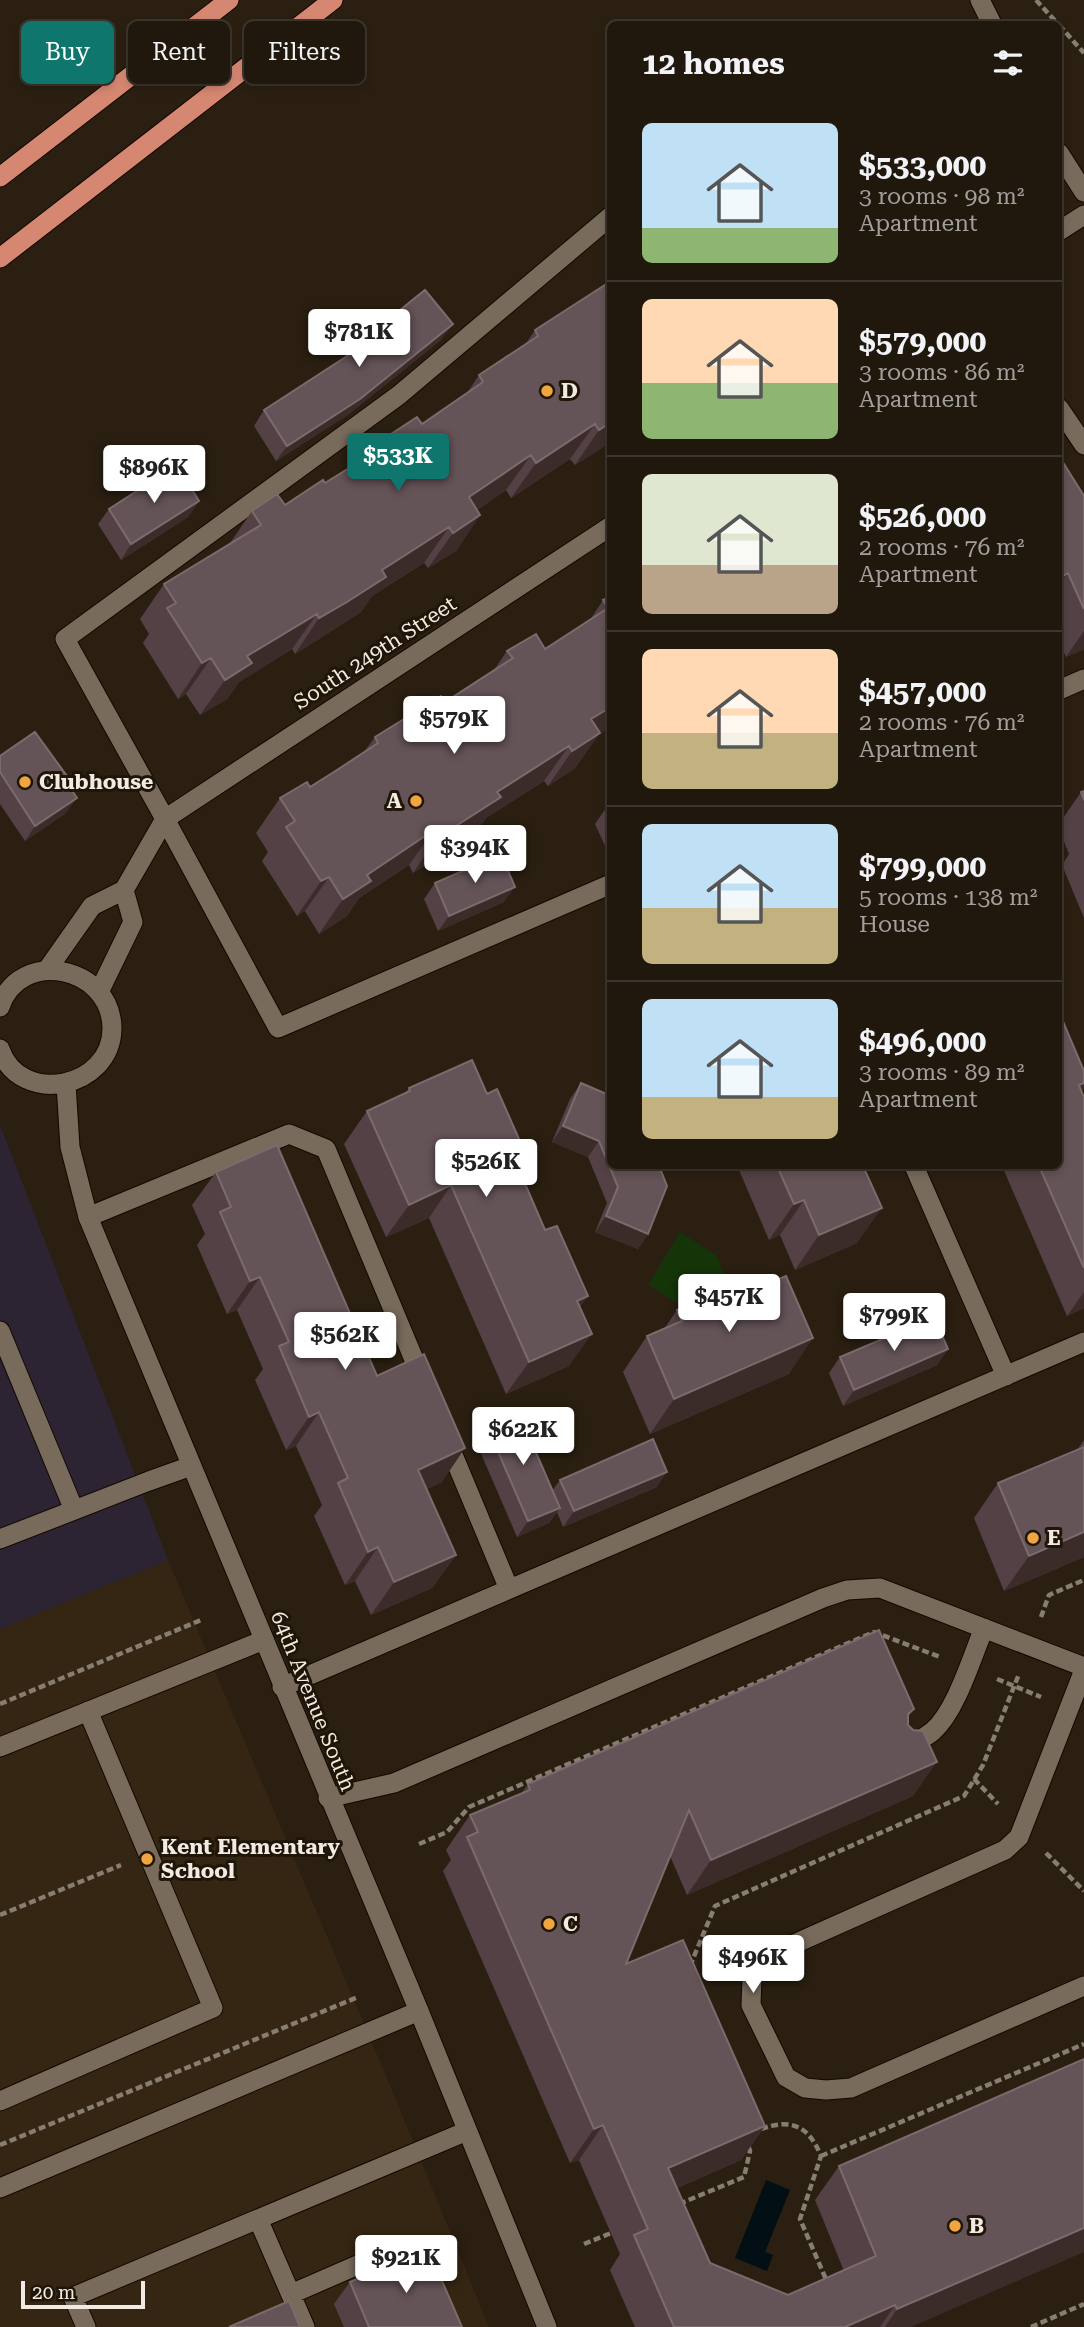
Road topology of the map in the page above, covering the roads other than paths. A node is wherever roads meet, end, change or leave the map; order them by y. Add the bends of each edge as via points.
1 (229, 0) edge
2 (333, 0) edge
3 (980, 0) edge
4 (990, 21) edge
5 (1062, 158) edge
6 (0, 177) edge
7 (1084, 192) edge
8 (1084, 215) edge
9 (607, 219) edge
10 (1062, 229) edge
11 (0, 258) edge
12 (1062, 412) edge
13 (1084, 445) edge
14 (607, 529) edge
15 (1084, 679) edge
16 (1062, 689) edge
17 (165, 819) junction
18 (607, 886) edge
19 (124, 890) junction
20 (47, 970) junction
21 (99, 992) junction
22 (0, 1007) edge
23 (0, 1049) edge
24 (66, 1084) junction
25 (915, 1169) edge
26 (88, 1217) junction
27 (0, 1331) edge
28 (1084, 1342) edge
29 (1006, 1376) junction
30 (431, 1401) edge
31 (441, 1426) edge
32 (191, 1466) junction
33 (74, 1510) junction
34 (0, 1539) edge
35 (509, 1589) junction
36 (984, 1628) junction
37 (264, 1640) junction
38 (1084, 1668) edge
39 (282, 1687) junction
40 (88, 1711) junction
41 (0, 1747) edge
42 (895, 1755) edge
43 (328, 1798) junction
44 (1084, 1986) edge
45 (419, 2011) junction
46 (0, 2101) edge
47 (467, 2131) junction
48 (0, 2188) edge
49 (258, 2219) junction
50 (440, 2288) edge
51 (291, 2294) junction
52 (86, 2327) edge
53 (305, 2327) edge
54 (547, 2327) edge

1 - 6 highway
2 - 11 highway
3 - 4 street
5 - 7 street
8 - 10 street
9 - 17 street via 400,395 65,639
12 - 13 street
14 - 17 street, South 249th Street
15 - 16 street
17 - 18 street via 278,1028
17 - 19 street
19 - 20 street via 92,906
19 - 21 street via 133,922
20 - 21 street via 84,978
20 - 22 street via 13,987
21 - 24 street via 112,1028 108,1047 99,1065
23 - 24 street via 14,1070 30,1080
24 - 26 street, 64th Avenue South via 70,1147
25 - 29 street
26 - 30 street via 289,1134 326,1149
26 - 32 street, 64th Avenue South
27 - 33 street
28 - 29 street
29 - 35 street
31 - 35 street
32 - 33 street
32 - 37 street, 64th Avenue South
33 - 34 street
35 - 39 street
36 - 38 street
36 - 42 street via 957,1694 933,1732
36 - 43 street via 880,1588 847,1590 394,1783
37 - 39 street, 64th Avenue South
37 - 40 street
38 - 44 street via 1019,1837 1005,1850 756,1961 751,2005 786,2077 804,2088 826,2090 851,2088
39 - 43 street, 64th Avenue South
40 - 41 street
40 - 46 street via 213,2008
43 - 45 street, 64th Avenue South
45 - 47 street, 64th Avenue South
45 - 48 street
47 - 49 street
47 - 54 street, 64th Avenue South
49 - 51 street
49 - 52 street via 73,2297
50 - 51 street via 427,2265 398,2253
51 - 53 street

